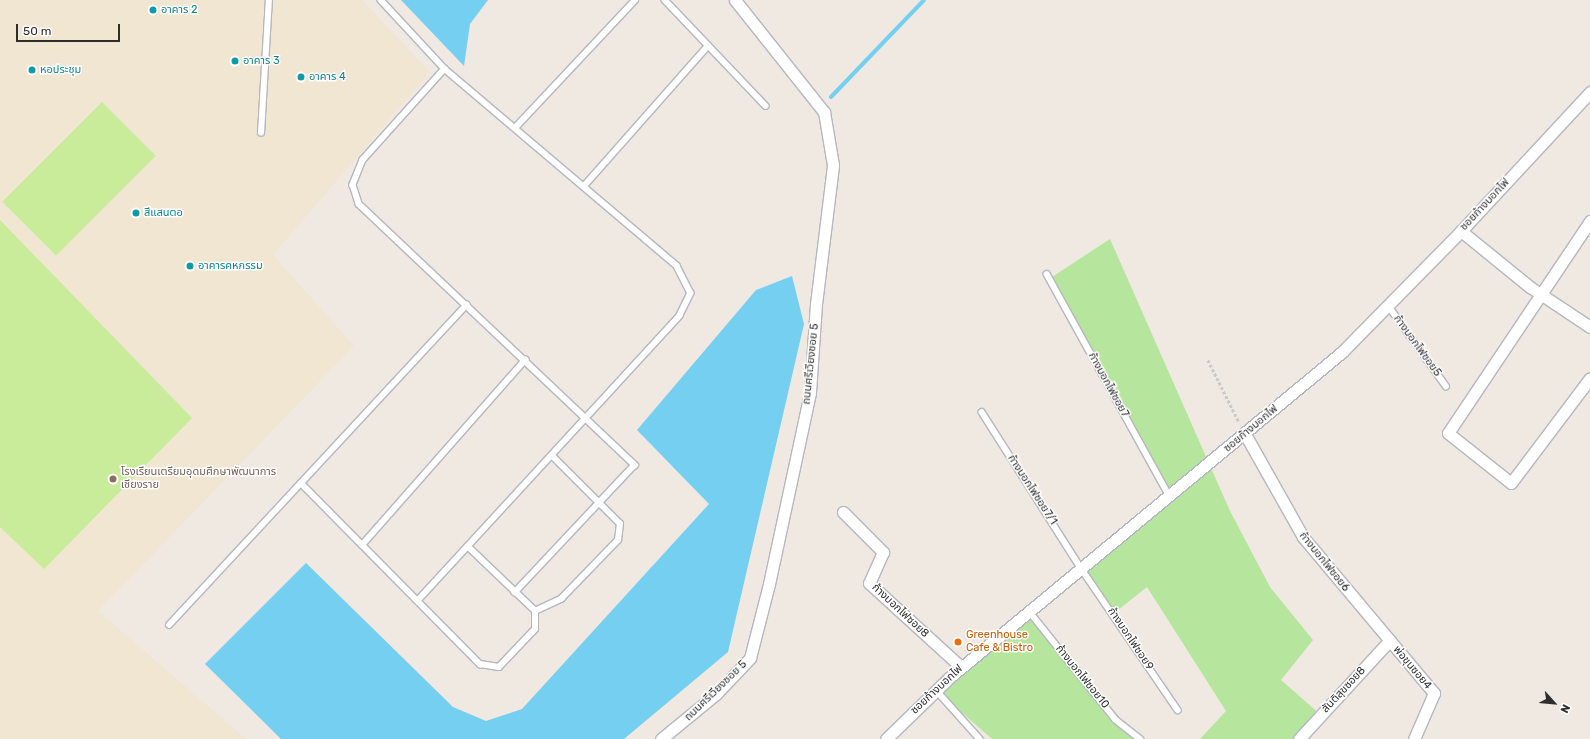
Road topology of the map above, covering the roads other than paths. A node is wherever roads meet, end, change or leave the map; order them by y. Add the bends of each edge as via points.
1 (268, 0) edge
2 (381, 0) edge
3 (635, 0) edge
4 (665, 0) edge
5 (735, 0) edge
6 (708, 46) junction
7 (445, 68) junction
8 (1590, 92) edge
9 (766, 106) dead end
10 (515, 128) junction
11 (261, 133) dead end
12 (584, 186) junction
13 (1590, 221) edge
14 (1461, 231) junction
15 (1047, 274) dead end
16 (1539, 293) junction
17 (466, 305) junction
18 (1388, 305) junction
19 (1590, 327) edge
20 (525, 360) junction
21 (1590, 378) edge
22 (1446, 386) dead end
23 (982, 412) dead end
24 (587, 418) junction
25 (1245, 434) junction
26 (552, 456) junction
27 (301, 483) junction
28 (1169, 495) junction
29 (600, 502) junction
30 (843, 512) dead end
31 (362, 545) junction
32 (468, 547) junction
33 (1081, 568) junction
34 (515, 593) junction
35 (419, 600) junction
36 (534, 611) junction
37 (1029, 612) junction
38 (169, 625) dead end
39 (1390, 640) junction
40 (961, 667) junction
41 (936, 690) junction
42 (1178, 710) dead end
43 (661, 739) edge
44 (886, 739) edge
45 (980, 739) edge
46 (1140, 739) edge
47 (1299, 739) edge
48 (1414, 739) edge

1 - 11 lane
2 - 7 lane
3 - 10 lane
4 - 6 lane
5 - 43 street, ถนนศรีเวียงซอย 5 via 824,112 833,164 816,304 810,392 771,577 750,658 716,694
6 - 9 lane
6 - 12 lane
7 - 10 lane
7 - 17 lane via 363,160 354,185 359,204
8 - 14 street, ซอยก้างบอกไฟ
10 - 12 lane
12 - 24 lane via 677,266 691,292 680,316
13 - 16 street
14 - 16 street
14 - 18 street, ซอยก้างบอกไฟ
15 - 28 lane, ก้างบอกไฟซอย7
16 - 19 street
16 - 21 street via 1448,433 1511,483
17 - 20 lane
17 - 27 lane
18 - 22 lane, ก้างบอกไฟซอย5
18 - 25 street, ซอยก้างบอกไฟ via 1342,352
20 - 24 lane
20 - 31 lane
23 - 33 lane, ก้างบอกไฟซอย7/1
24 - 26 lane
24 - 29 lane via 635,465
25 - 28 street, ซอยก้างบอกไฟ
25 - 39 street, ก้างบอกไฟซอย6 via 1302,537
26 - 29 lane
26 - 32 lane
27 - 31 lane
27 - 38 lane
28 - 33 street, ซอยก้างบอกไฟ
29 - 34 lane
29 - 36 lane via 620,524 618,540 561,599
30 - 40 street, ก้างบอกไฟซอย8 via 883,552 869,583
31 - 35 lane
32 - 34 lane
32 - 35 lane
33 - 37 street, ซอยก้างบอกไฟ
33 - 42 lane, ก้างบอกไฟซอย9
34 - 36 lane
35 - 36 lane via 480,664 499,667 535,629
37 - 40 street, ซอยก้างบอกไฟ
37 - 46 lane, ก้างบอกไฟซอย10 via 1116,720
39 - 47 street, สันติสุขซอย8
39 - 48 street, พ่อขุนซอย4 via 1434,693
40 - 41 street, ซอยก้างบอกไฟ
41 - 44 street, ซอยก้างบอกไฟ
41 - 45 lane

